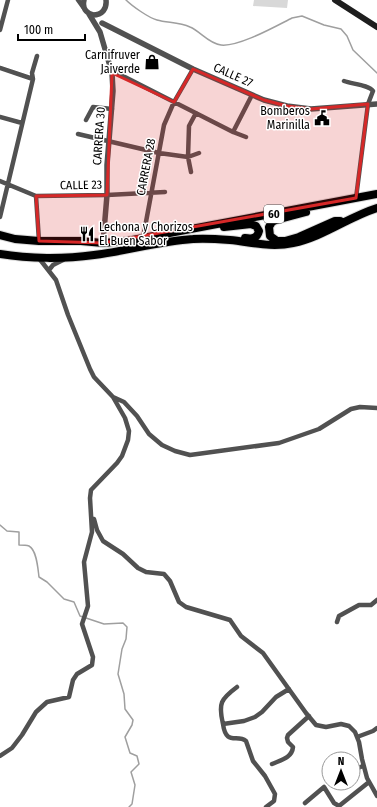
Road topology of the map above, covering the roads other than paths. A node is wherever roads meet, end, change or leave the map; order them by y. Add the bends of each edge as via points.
1 (8, 0) edge
2 (78, 0) edge
3 (84, 0) edge
4 (106, 0) edge
5 (335, 0) edge
6 (84, 8) junction
7 (105, 10) junction
8 (90, 16) junction
9 (102, 23) junction
10 (377, 27) edge
11 (0, 30) edge
12 (100, 32) junction
13 (37, 56) dead end
14 (0, 68) edge
15 (193, 69) junction
16 (112, 73) junction
17 (33, 79) junction
18 (344, 81) dead end
19 (252, 95) junction
20 (174, 102) junction
21 (368, 104) junction
22 (377, 104) edge
23 (112, 109) junction
24 (196, 113) junction
25 (0, 117) edge
26 (86, 120) dead end
27 (22, 123) junction
28 (233, 132) junction
29 (78, 134) dead end
30 (246, 136) dead end
31 (109, 142) junction
32 (159, 153) junction
33 (199, 153) dead end
34 (188, 157) junction
35 (191, 172) dead end
36 (0, 181) edge
37 (8, 184) junction
38 (152, 192) junction
39 (165, 192) dead end
40 (377, 194) edge
41 (108, 195) junction
42 (36, 196) junction
43 (356, 198) junction
44 (319, 205) junction
45 (377, 208) edge
46 (0, 217) edge
47 (344, 222) junction
48 (192, 228) junction
49 (0, 235) edge
50 (143, 238) junction
51 (201, 239) junction
52 (39, 241) junction
53 (103, 243) junction
54 (0, 254) edge
55 (94, 255) junction
56 (37, 256) junction
57 (49, 270) junction
58 (113, 397) junction
59 (377, 408) edge
60 (92, 513) junction
61 (377, 600) edge
62 (337, 622) dead end
63 (237, 687) dead end
64 (289, 689) junction
65 (309, 716) junction
66 (223, 724) junction
67 (377, 728) edge
68 (357, 737) junction
69 (0, 756) edge
70 (272, 764) dead end
71 (364, 766) junction
72 (361, 767) edge
73 (369, 782) junction
74 (377, 796) edge
75 (305, 803) dead end
76 (266, 807) edge

1 - 11 street
2 - 6 street
3 - 6 street
4 - 7 street, CARRERA 30
5 - 10 main road
6 - 8 street, CARRERA 30
7 - 8 street
7 - 9 street, CARRERA 30
8 - 9 street, CALLE 27
8 - 12 street, CARRERA 30
9 - 12 street, CARRERA 30
9 - 15 street, CALLE 27
12 - 16 street, CARRERA 30
13 - 17 street via 32,73
14 - 17 street
15 - 19 street, CALLE 27
15 - 20 street, CARRERA 28
16 - 20 street via 119,74
16 - 23 street, CARRERA 30
17 - 27 street
18 - 21 street via 370,87 373,94
19 - 21 street, CALLE 27 via 283,105 310,109
19 - 28 street
20 - 24 street
20 - 32 street, CARRERA 28 via 164,125
21 - 22 street, CALLE 27
21 - 43 street
23 - 26 street via 93,107
23 - 31 street, CARRERA 30
24 - 28 street
24 - 34 street via 189,126
25 - 27 street
27 - 37 street
28 - 30 street
29 - 31 street
31 - 32 street
31 - 41 street, CARRERA 30
32 - 34 street
32 - 38 street, CARRERA 28
33 - 34 street
34 - 35 street
36 - 37 street, CALLE 23
37 - 42 street, CALLE 23
37 - 46 street
38 - 39 street, CALLE 23
38 - 41 street, CALLE 23
38 - 50 street, CARRERA 28
40 - 43 highway, 60
41 - 42 street, CALLE 23
41 - 53 street, CARRERA 30
42 - 52 street
43 - 44 highway, 60
44 - 47 highway via 274,221 269,227 270,236 277,241 290,239 335,221
44 - 48 highway, 60
45 - 47 highway
47 - 51 highway via 304,241 279,246
48 - 50 highway, 60
48 - 51 highway via 206,230 251,224 258,230 257,237 250,239
49 - 52 highway, 60
50 - 53 highway, 60
51 - 55 highway via 172,241
52 - 53 highway, 60
54 - 56 highway
55 - 56 highway
55 - 57 street via 84,259 59,261
56 - 57 street
57 - 58 street via 56,280 94,377
58 - 59 street via 124,402 149,434 162,445 190,456 279,443 319,430 351,409
58 - 60 street via 127,425 128,440 118,463 91,490
60 - 64 street via 103,541 138,568 146,572 164,574 179,602 186,607 230,620 241,636 263,653
60 - 69 street via 92,532 84,562 88,606 82,624 93,657 92,665 77,674 69,698 47,702 36,712 12,748
61 - 62 street via 371,605 360,605 339,616
63 - 66 street via 222,702 220,711
64 - 65 street
64 - 66 street via 276,697 255,717
65 - 68 street via 316,725 349,726
65 - 70 street via 288,735 288,742 293,747 288,758
66 - 76 street via 231,738 242,738 246,741 253,761 274,792 274,801
67 - 68 street via 373,732
68 - 71 street
71 - 72 street
71 - 73 street
73 - 74 street
73 - 75 street via 339,806 334,803 324,786

